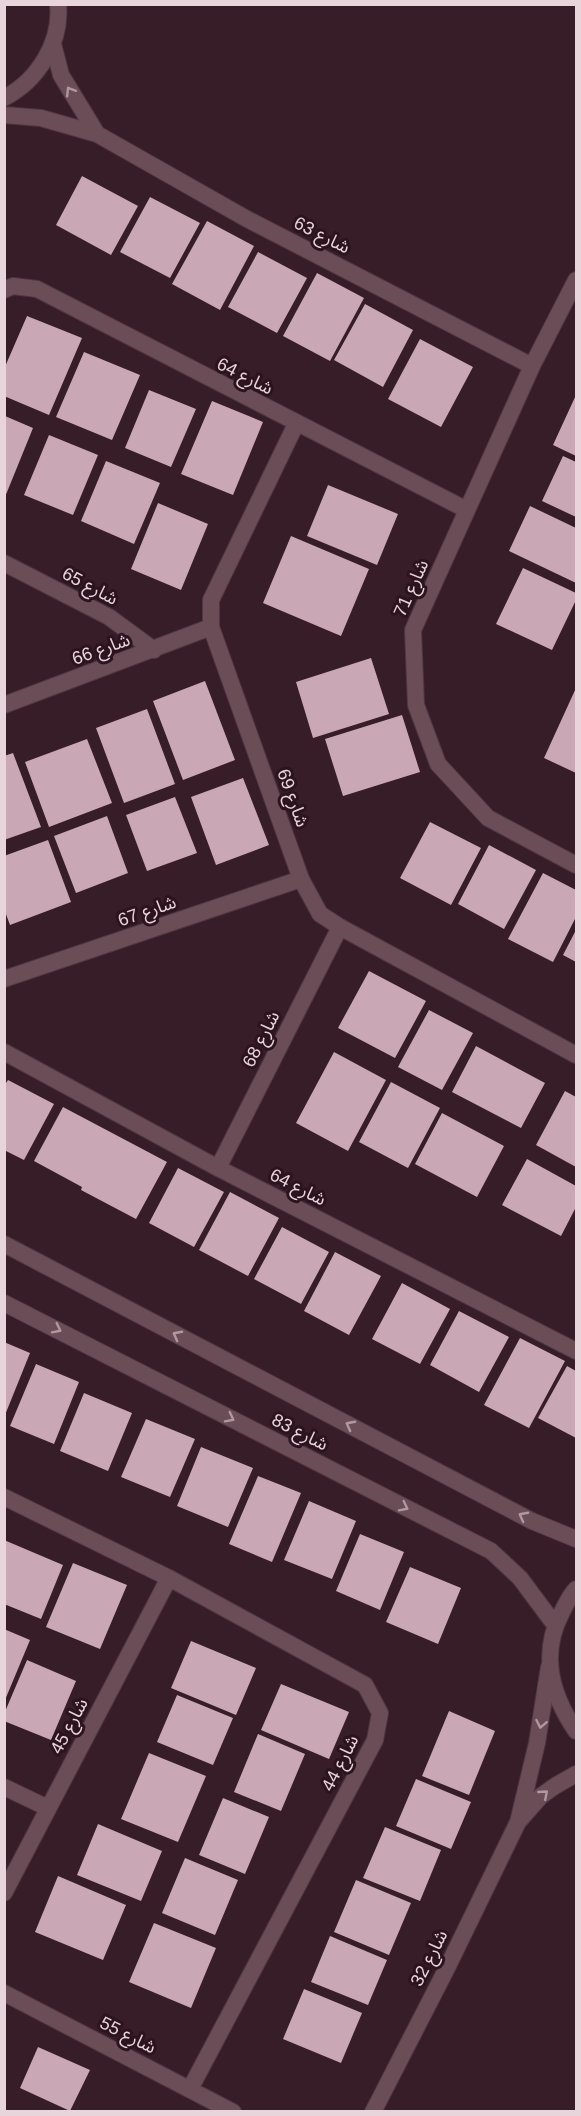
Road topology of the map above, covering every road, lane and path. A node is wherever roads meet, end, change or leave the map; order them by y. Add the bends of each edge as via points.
1 (60, 8) edge
2 (53, 44) junction
3 (4, 98) edge
4 (4, 115) edge
5 (97, 134) junction
6 (576, 280) edge
7 (4, 290) edge
8 (532, 366) junction
9 (296, 424) junction
10 (467, 510) junction
11 (4, 563) edge
12 (211, 627) junction
13 (154, 650) junction
14 (4, 705) edge
15 (576, 865) edge
16 (301, 879) junction
17 (340, 927) junction
18 (4, 979) edge
19 (4, 1052) edge
20 (576, 1055) edge
21 (218, 1168) junction
22 (4, 1244) edge
23 (4, 1303) edge
24 (576, 1351) edge
25 (4, 1497) edge
26 (576, 1539) edge
27 (169, 1578) junction
28 (576, 1589) edge
29 (555, 1625) junction
30 (549, 1666) junction
31 (576, 1731) edge
32 (576, 1774) edge
33 (4, 1787) edge
34 (48, 1808) junction
35 (518, 1822) junction
36 (4, 1893) edge
37 (4, 1994) edge
38 (190, 2090) junction
39 (233, 2112) edge
40 (373, 2112) edge

1 - 2 street
2 - 3 street via 38,71
5 -> 2 street, شارع 63 via 61,75
4 - 5 street, شارع 63 via 41,118
5 - 8 street, شارع 63 via 247,219
6 - 8 street, شارع 71
7 - 9 street, شارع 64 via 13,286 37,289
8 - 10 street, شارع 71
9 - 10 street, شارع 64
9 - 12 street, شارع 69 via 211,600
10 - 15 street, شارع 71 via 413,630 416,705 438,764 488,818
11 - 13 street, شارع 65 via 109,617
12 - 13 street, شارع 66
12 - 16 street, شارع 69
13 - 14 street, شارع 66
16 - 17 street, شارع 69 via 320,914
16 - 18 street, شارع 67
17 - 20 street, شارع 69
17 - 21 street, شارع 68
19 - 21 street, شارع 64
21 - 24 street, شارع 64
26 -> 22 street, شارع 83 via 532,1521
23 -> 29 street, شارع 83 via 491,1551 520,1578
25 - 27 street, شارع 44
27 - 34 street, شارع 45
27 - 38 street, شارع 44 via 365,1685 380,1713 375,1740
28 - 29 street, شارع 32
29 - 30 street, شارع 32
30 - 31 street via 560,1706
30 -> 35 street, شارع 32 via 537,1743
35 -> 32 street, شارع 32 via 541,1796
33 - 34 street
34 - 36 street, شارع 45
35 - 40 street, شارع 32
37 - 38 street, شارع 55
38 - 39 street, شارع 55

